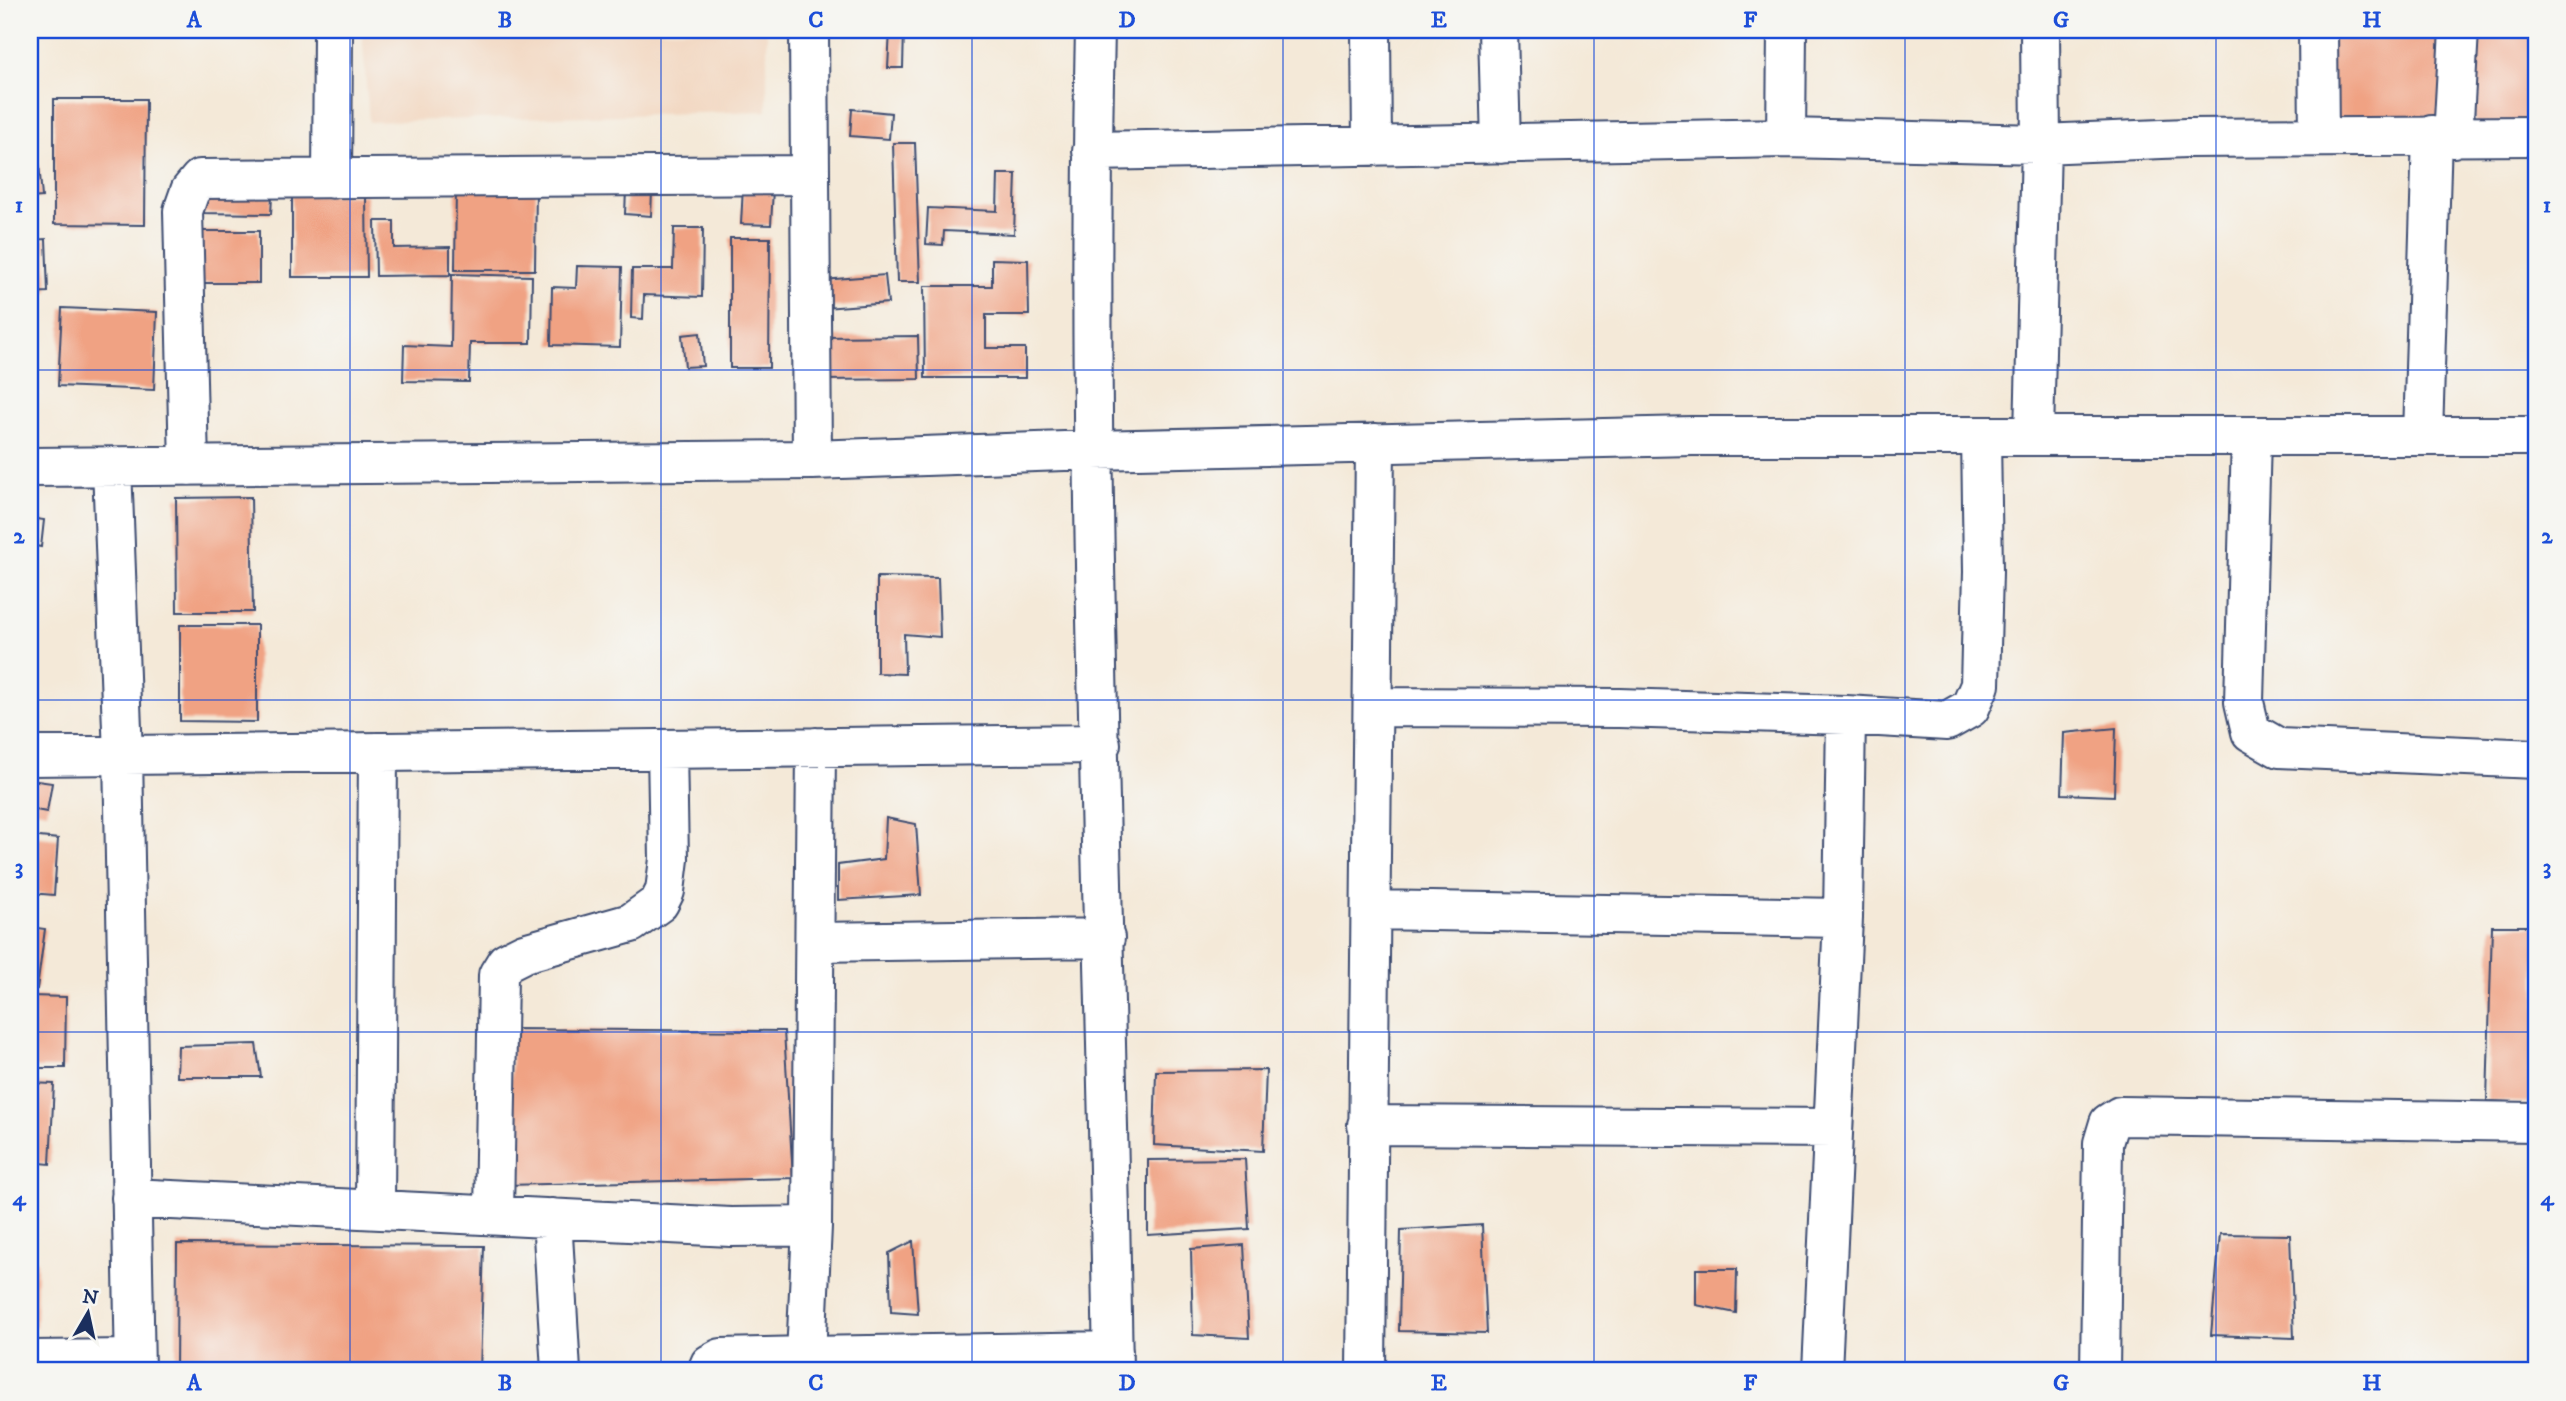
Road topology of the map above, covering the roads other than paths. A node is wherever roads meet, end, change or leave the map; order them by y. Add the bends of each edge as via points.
1 (333, 30) edge
2 (809, 30) edge
3 (1095, 30) edge
4 (1371, 30) edge
5 (1498, 30) edge
6 (1787, 30) edge
7 (2040, 30) edge
8 (2318, 30) edge
9 (2459, 30) edge
10 (2536, 136) edge
11 (2319, 137) junction
12 (2442, 137) junction
13 (1786, 138) junction
14 (1501, 144) junction
15 (2041, 144) junction
16 (1372, 146) junction
17 (1092, 151) junction
18 (810, 176) junction
19 (332, 179) junction
20 (1981, 436) junction
21 (2034, 436) junction
22 (2423, 436) junction
23 (2536, 436) edge
24 (2250, 437) junction
25 (1375, 443) junction
26 (1093, 450) junction
27 (811, 460) junction
28 (189, 466) junction
29 (30, 467) edge
30 (112, 467) junction
31 (1374, 706) junction
32 (1846, 715) junction
33 (1101, 744) junction
34 (816, 747) junction
35 (667, 749) junction
36 (378, 752) junction
37 (30, 755) edge
38 (123, 755) junction
39 (2536, 759) edge
40 (1371, 910) junction
41 (1843, 918) junction
42 (1105, 937) junction
43 (815, 942) junction
44 (2536, 1122) edge
45 (1367, 1125) junction
46 (1833, 1128) junction
47 (131, 1198) junction
48 (375, 1209) junction
49 (494, 1215) junction
50 (552, 1218) junction
51 (812, 1226) junction
52 (806, 1356) junction
53 (30, 1360) edge
54 (1113, 1361) edge
55 (134, 1365) edge
56 (561, 1371) edge
57 (707, 1371) edge
58 (1366, 1371) edge
59 (1822, 1371) edge
60 (2100, 1371) edge

1 - 19 street
2 - 18 street
3 - 17 street
4 - 16 street
5 - 14 street
6 - 13 street
7 - 15 street
8 - 11 street
9 - 12 street
10 - 12 street
11 - 12 street
11 - 15 street
12 - 22 street
13 - 14 street
13 - 15 street
14 - 16 street
15 - 21 street
16 - 17 street
17 - 26 street
18 - 19 street
18 - 27 street
19 - 28 street via 200,180 190,191 183,211
20 - 21 street
20 - 25 street
20 - 32 street via 1980,685 1970,708 1947,721
21 - 24 street
22 - 23 street
22 - 24 street
24 - 39 street via 2244,702 2251,732 2279,748
25 - 26 street
25 - 31 street
26 - 27 street
26 - 33 street
27 - 28 street
28 - 30 street
29 - 30 street
30 - 38 street
31 - 32 street
31 - 40 street
32 - 41 street
33 - 34 street
33 - 42 street
34 - 35 street
34 - 43 street
35 - 36 street
35 - 49 street via 669,859 659,903 631,923 524,953 506,962 498,975
36 - 38 street
36 - 48 street
37 - 38 street
38 - 47 street
40 - 41 street
40 - 45 street
41 - 46 street
42 - 43 street
42 - 54 street
43 - 51 street
44 - 60 street via 2120,1116 2109,1123 2103,1143
45 - 46 street
45 - 58 street
46 - 59 street
47 - 48 street
47 - 55 street
48 - 49 street
49 - 50 street
50 - 51 street
50 - 56 street
51 - 52 street
52 - 54 street
52 - 57 street via 720,1358
53 - 55 street

